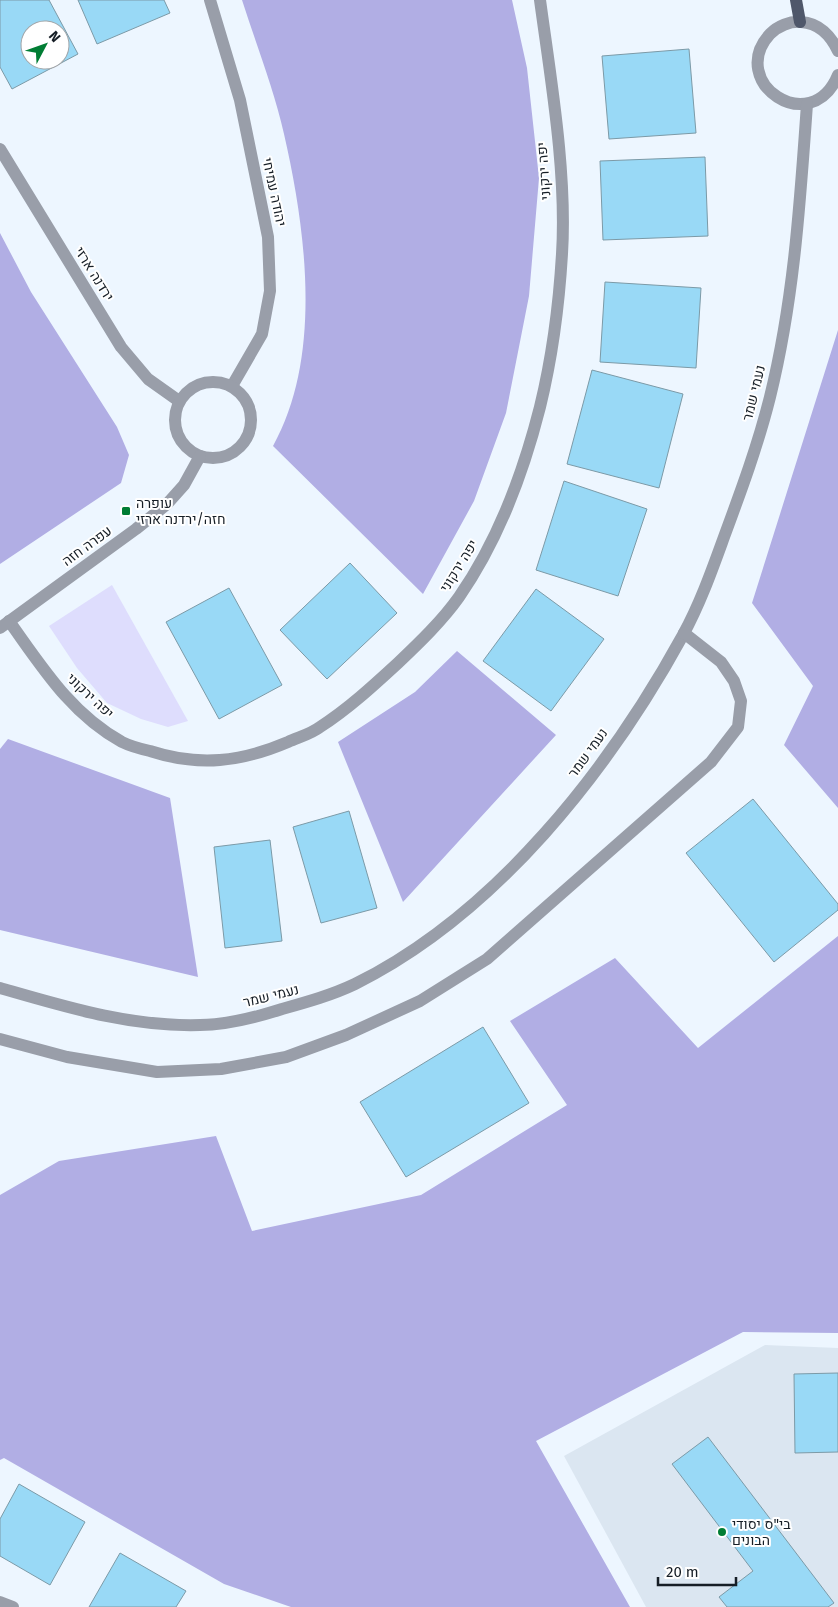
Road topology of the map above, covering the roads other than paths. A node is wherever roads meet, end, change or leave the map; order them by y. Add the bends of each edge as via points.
1 (210, 0) edge
2 (540, 0) edge
3 (796, 0) edge
4 (800, 22) junction
5 (838, 51) edge
6 (838, 76) edge
7 (807, 104) junction
8 (0, 149) edge
9 (232, 386) junction
10 (179, 401) junction
11 (200, 456) junction
12 (5, 625) edge
13 (684, 633) junction
14 (0, 988) edge
15 (0, 1039) edge
16 (0, 1602) edge
17 (13, 1607) edge

1 - 9 street, יהודה עמיחי via 240,100 268,237 270,291 262,334
2 - 12 street, יפה ירקוני via 561,182 562,252 554,332 540,406 520,477 489,547 458,599 415,647 366,693 318,729 267,751 217,762 172,759 124,743 91,722 60,693
3 - 4 main road
4 - 5 street via 820,28
4 - 7 street via 774,30 759,53 758,67 769,91 780,100
6 - 7 street via 827,93
7 - 13 street, נעמי שמר via 789,307 770,398 747,477
8 - 10 street, ירדנה ארזי via 121,346 148,379
9 - 10 street via 208,381 196,384
9 - 11 street via 242,394 250,411 250,430 245,442 225,457
10 - 11 street via 174,414 175,427 188,450
11 - 12 street, עפרה חזה via 184,485 167,504
13 - 14 street, נעמי שמר via 632,718 573,800 527,854 485,894 431,937 389,966 353,985 325,997 265,1014 203,1025 147,1024 92,1014
13 - 15 street via 721,662 734,681 741,701 738,727 711,762 487,959 420,1001 346,1035 286,1057 221,1069 157,1072 67,1057
16 - 17 street

